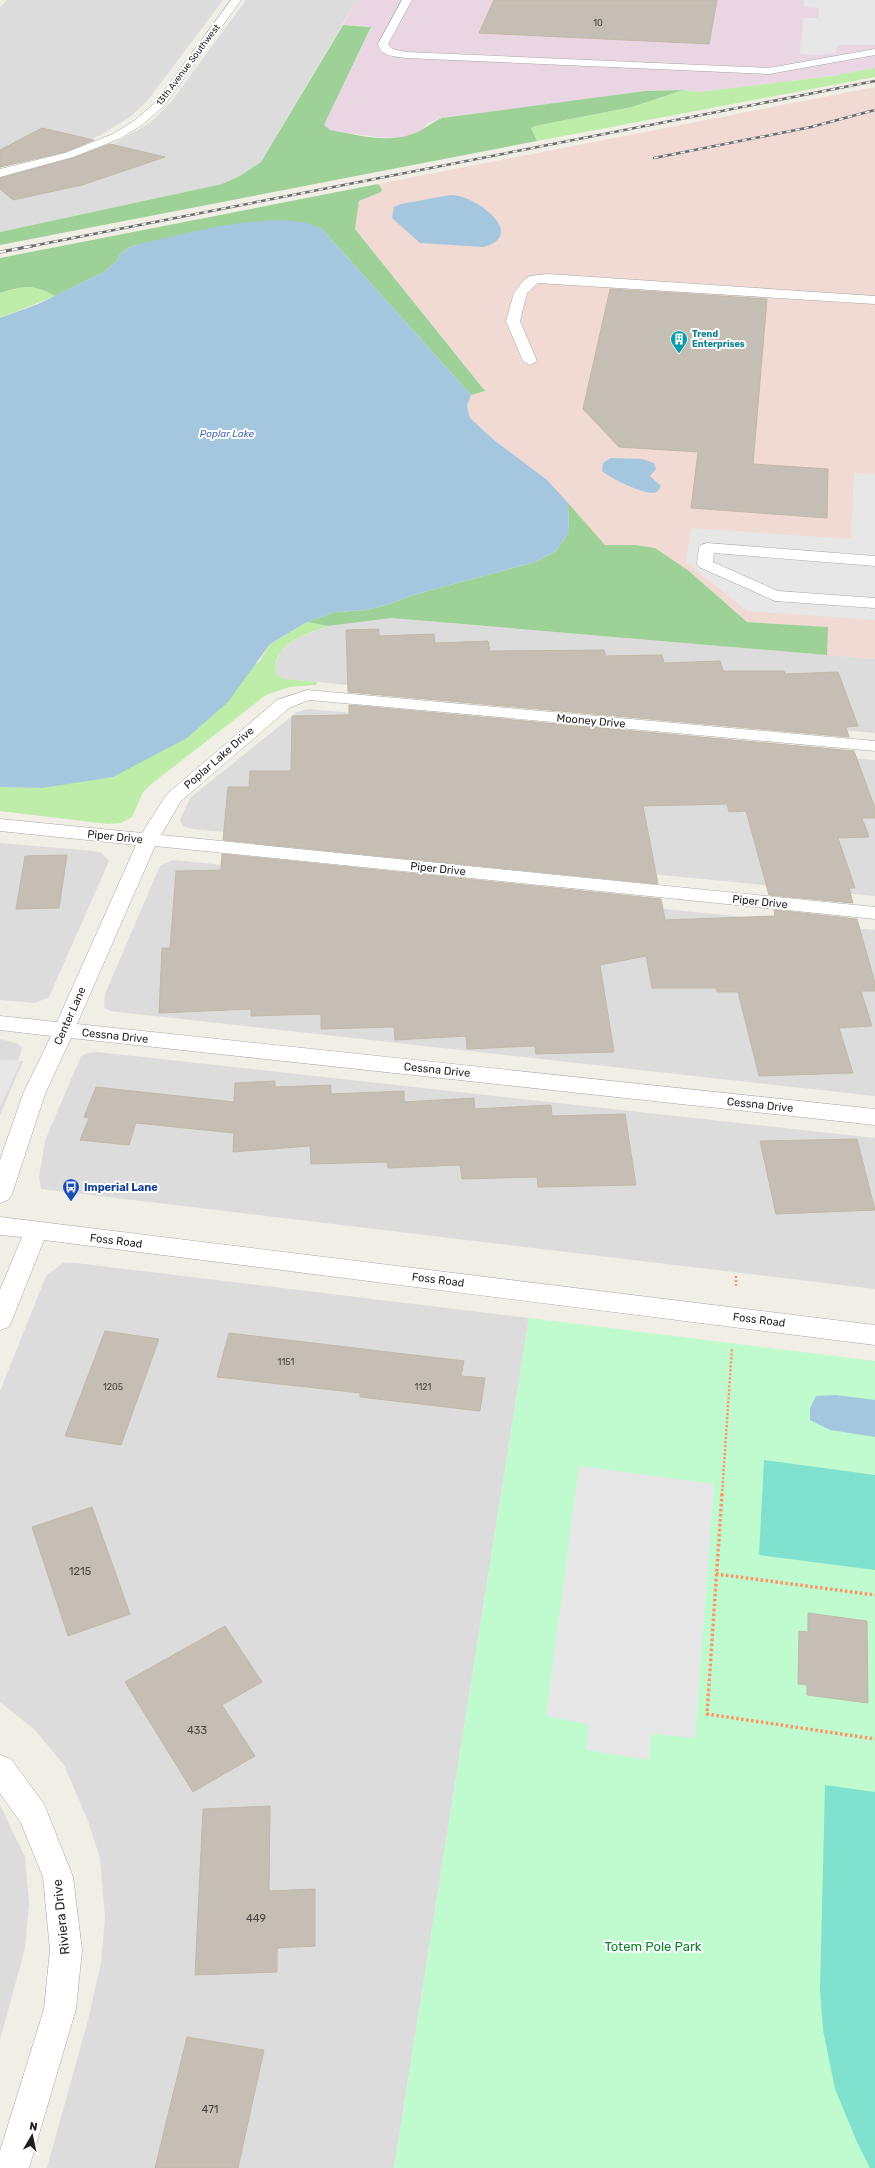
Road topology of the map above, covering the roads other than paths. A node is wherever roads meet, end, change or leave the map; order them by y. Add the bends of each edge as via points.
1 (236, 0) edge
2 (407, 0) edge
3 (875, 52) edge
4 (0, 173) edge
5 (875, 300) edge
6 (530, 360) dead end
7 (875, 561) edge
8 (875, 603) edge
9 (307, 695) joint
10 (875, 746) edge
11 (0, 825) edge
12 (148, 840) junction
13 (875, 913) edge
14 (0, 1023) edge
15 (64, 1030) junction
16 (875, 1117) edge
17 (0, 1194) edge
18 (0, 1226) edge
19 (36, 1232) junction
20 (0, 1320) edge
21 (875, 1335) edge
22 (0, 1769) edge
23 (12, 2168) edge

1 - 4 street, 13th Avenue Southwest via 160,104 138,123 117,136 69,155
2 - 3 street via 383,44 390,52 406,55 769,70
5 - 6 street via 535,279 521,293 513,321
7 - 8 street via 707,548 705,564 775,596
9 - 10 street, Mooney Drive
9 - 12 street, Poplar Lake Drive via 283,704 174,798
11 - 12 street, Piper Drive
12 - 13 street, Piper Drive
12 - 15 street, Center Lane
14 - 15 street, Cessna Drive
15 - 16 street, Cessna Drive
15 - 17 street, Center Lane via 34,1094
18 - 19 street, Foss Road
19 - 20 street
19 - 21 street, Foss Road
22 - 23 street, Riviera Drive via 33,1814 58,1877 66,1950 60,2009

